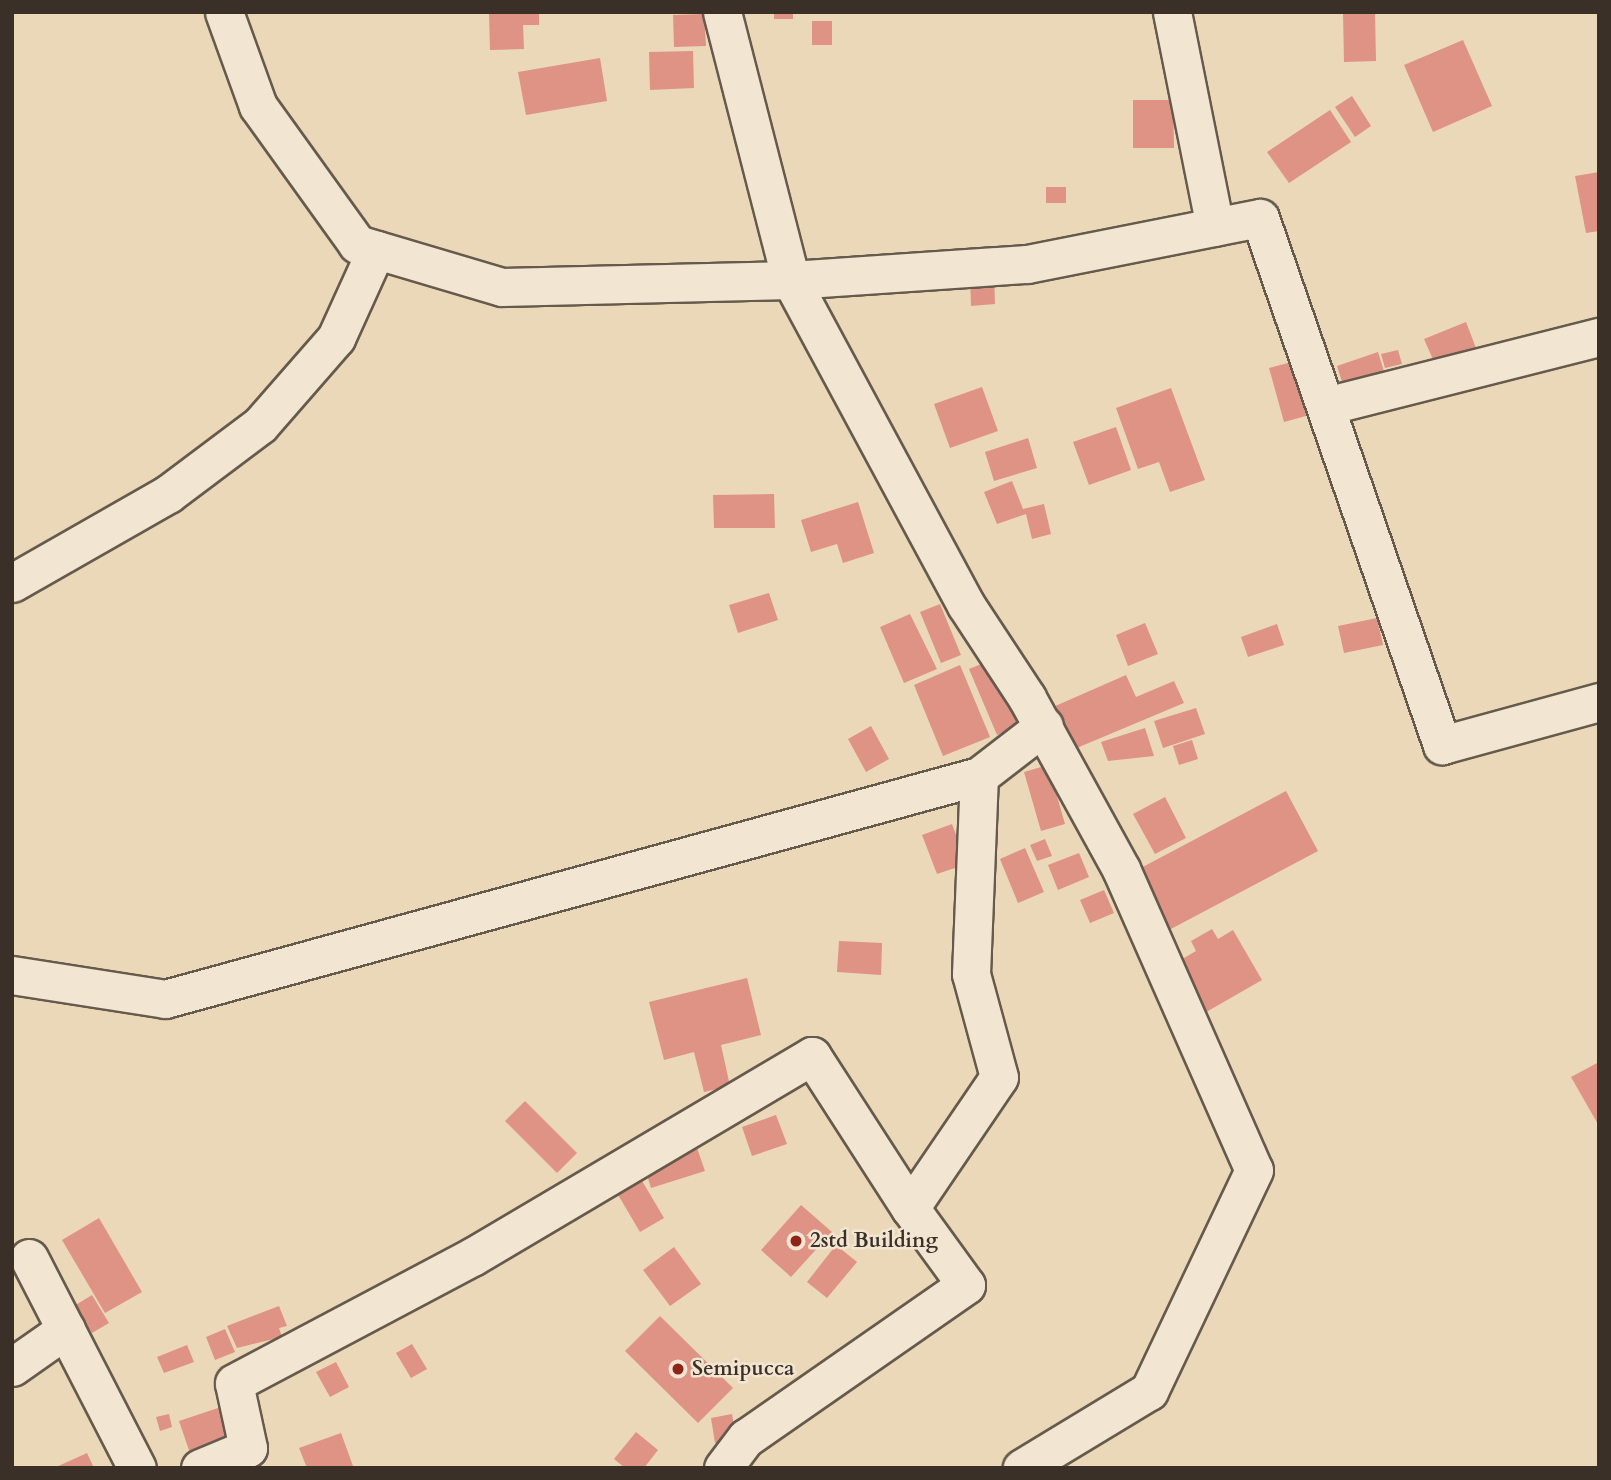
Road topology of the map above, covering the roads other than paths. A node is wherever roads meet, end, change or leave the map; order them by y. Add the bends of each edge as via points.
1 (224, 12) edge
2 (722, 12) edge
3 (1172, 12) edge
4 (1215, 227) junction
5 (376, 250) junction
6 (791, 280) junction
7 (1599, 337) edge
8 (1326, 406) junction
9 (12, 583) edge
10 (1599, 702) edge
11 (1044, 726) junction
12 (979, 776) junction
13 (12, 975) edge
14 (910, 1209) junction
15 (29, 1258) dead end
16 (65, 1329) junction
17 (12, 1367) edge
18 (258, 1458) edge
19 (137, 1468) edge
20 (200, 1468) edge
21 (723, 1468) edge
22 (1022, 1468) edge

1 - 5 street via 258,106 357,244
2 - 6 street
3 - 4 street
4 - 6 street via 1027,264
4 - 8 street via 1260,218
5 - 6 street via 502,287
5 - 9 street via 336,338 260,425 168,494
6 - 11 street via 967,606
7 - 8 street
8 - 10 street via 1442,745
11 - 12 street
11 - 22 street via 1121,869 1254,1170 1149,1391
12 - 13 street via 165,999
12 - 14 street via 971,974 999,1077
14 - 18 street via 812,1056 472,1257 234,1383
14 - 21 street via 966,1285 746,1438
15 - 16 street
16 - 17 street
16 - 19 street
18 - 20 street

